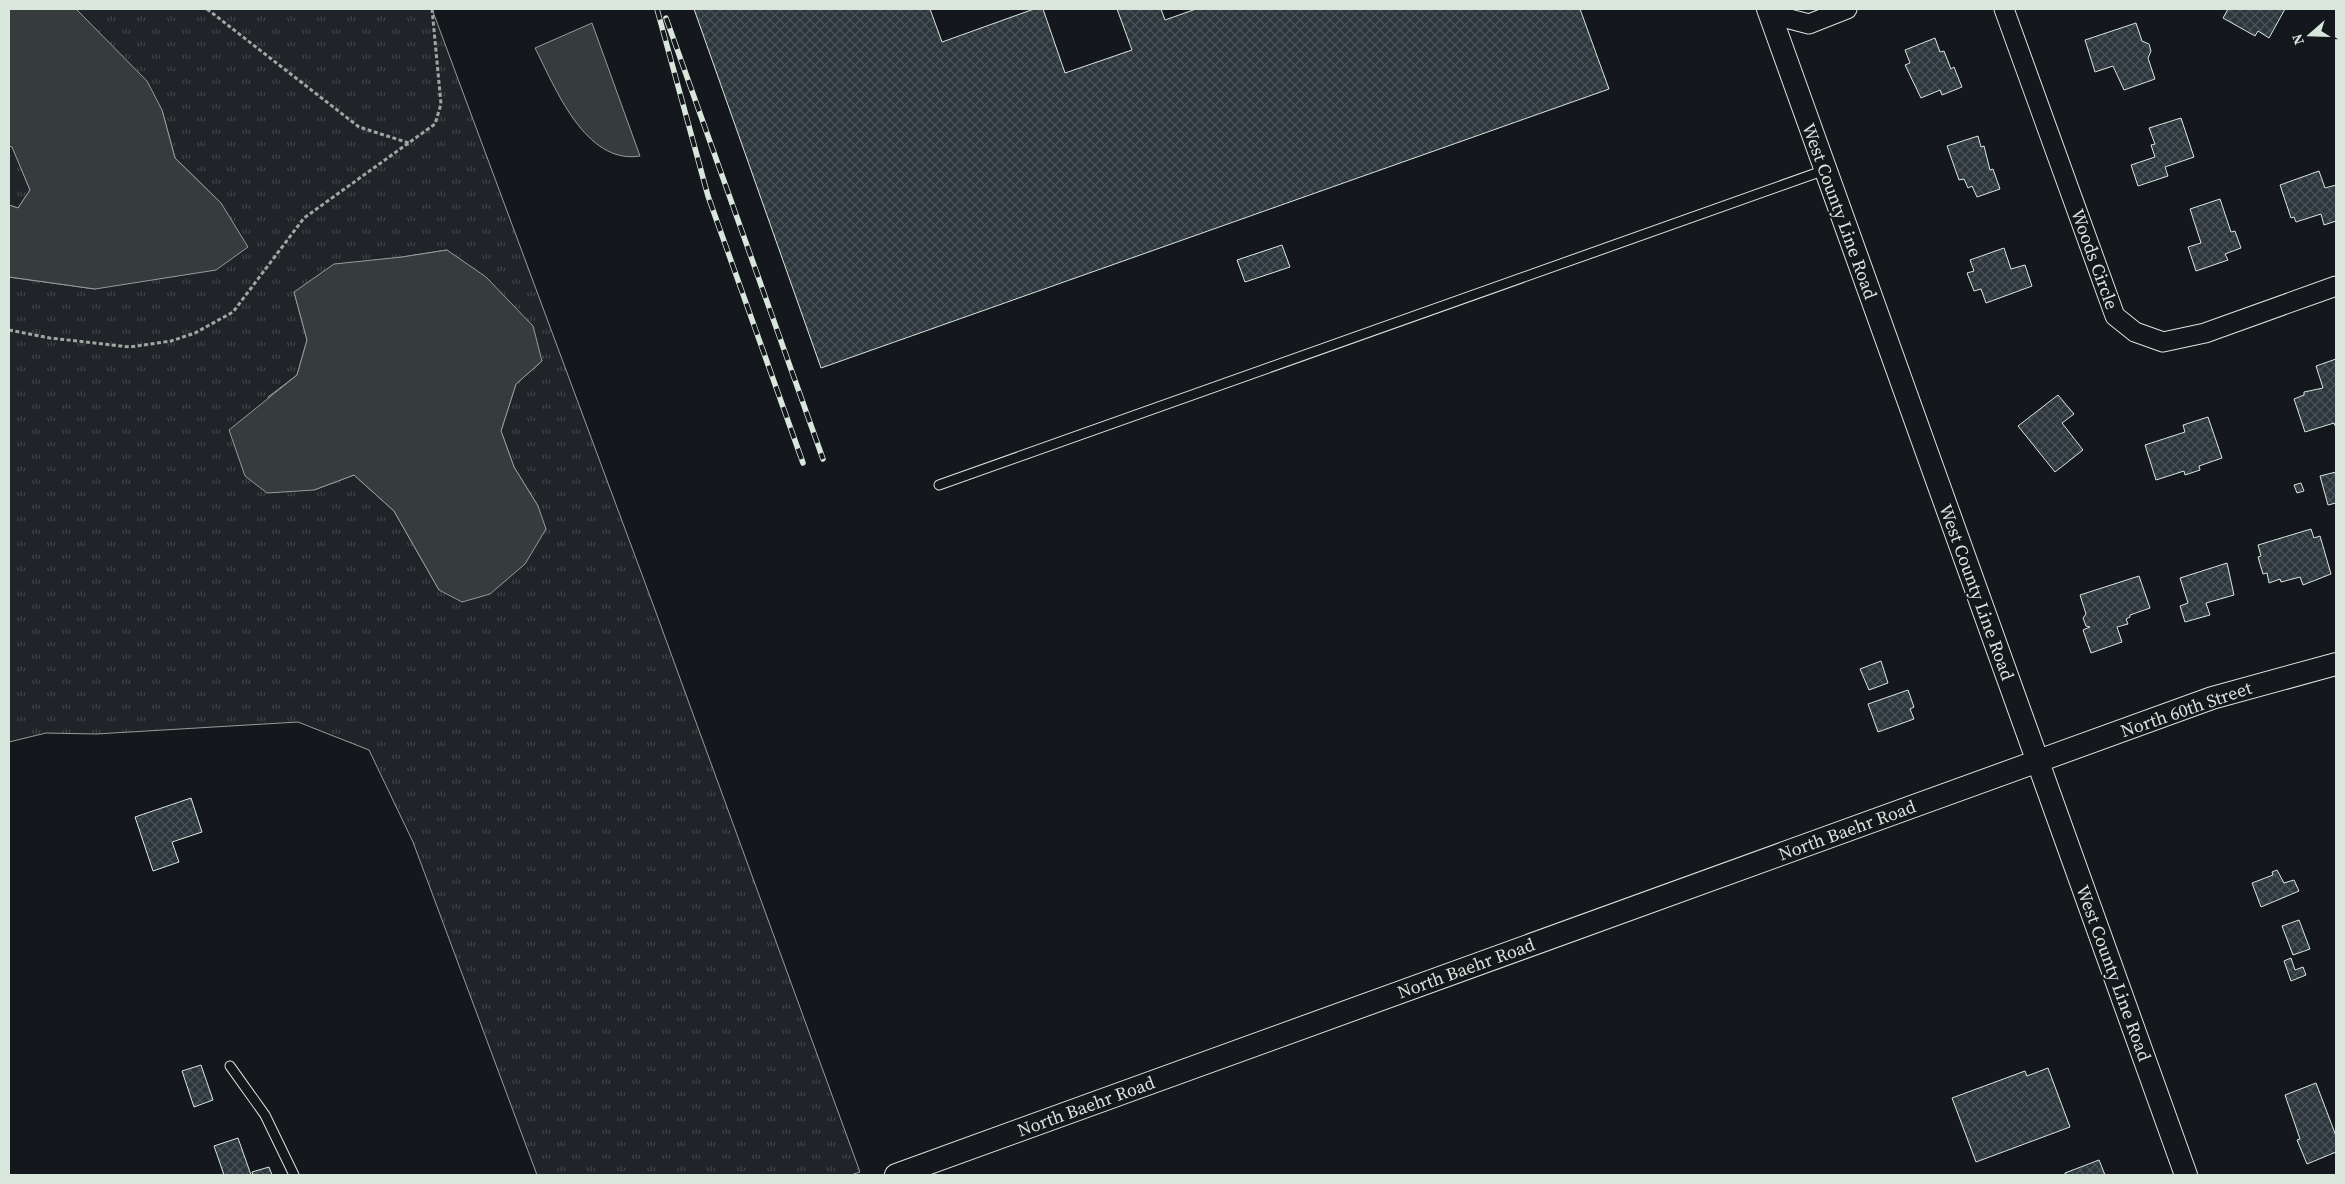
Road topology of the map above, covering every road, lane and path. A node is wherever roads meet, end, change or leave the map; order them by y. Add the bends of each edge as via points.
1 (208, 9) edge
2 (432, 9) edge
3 (1847, 9) edge
4 (2004, 9) edge
5 (1770, 10) edge
6 (410, 143) junction
7 (1825, 170) junction
8 (2336, 286) edge
9 (9, 330) edge
10 (940, 486) dead end
11 (2336, 664) edge
12 (2038, 762) junction
13 (230, 1066) dead end
14 (294, 1175) edge
15 (896, 1175) edge
16 (2186, 1175) edge

1 - 6 path via 359,127
2 - 6 path via 441,104 435,124
3 - 5 street via 1809,24
4 - 8 street, Woods Circle via 2115,316 2134,332 2163,342 2205,333
5 - 7 street, West County Line Road
6 - 9 path via 304,218 233,312 195,332 171,341 130,347
7 - 10 lane
7 - 12 street, West County Line Road
11 - 12 street, North 60th Street via 2212,698
12 - 15 street, North Baehr Road
12 - 16 street, West County Line Road
13 - 14 lane via 265,1115

